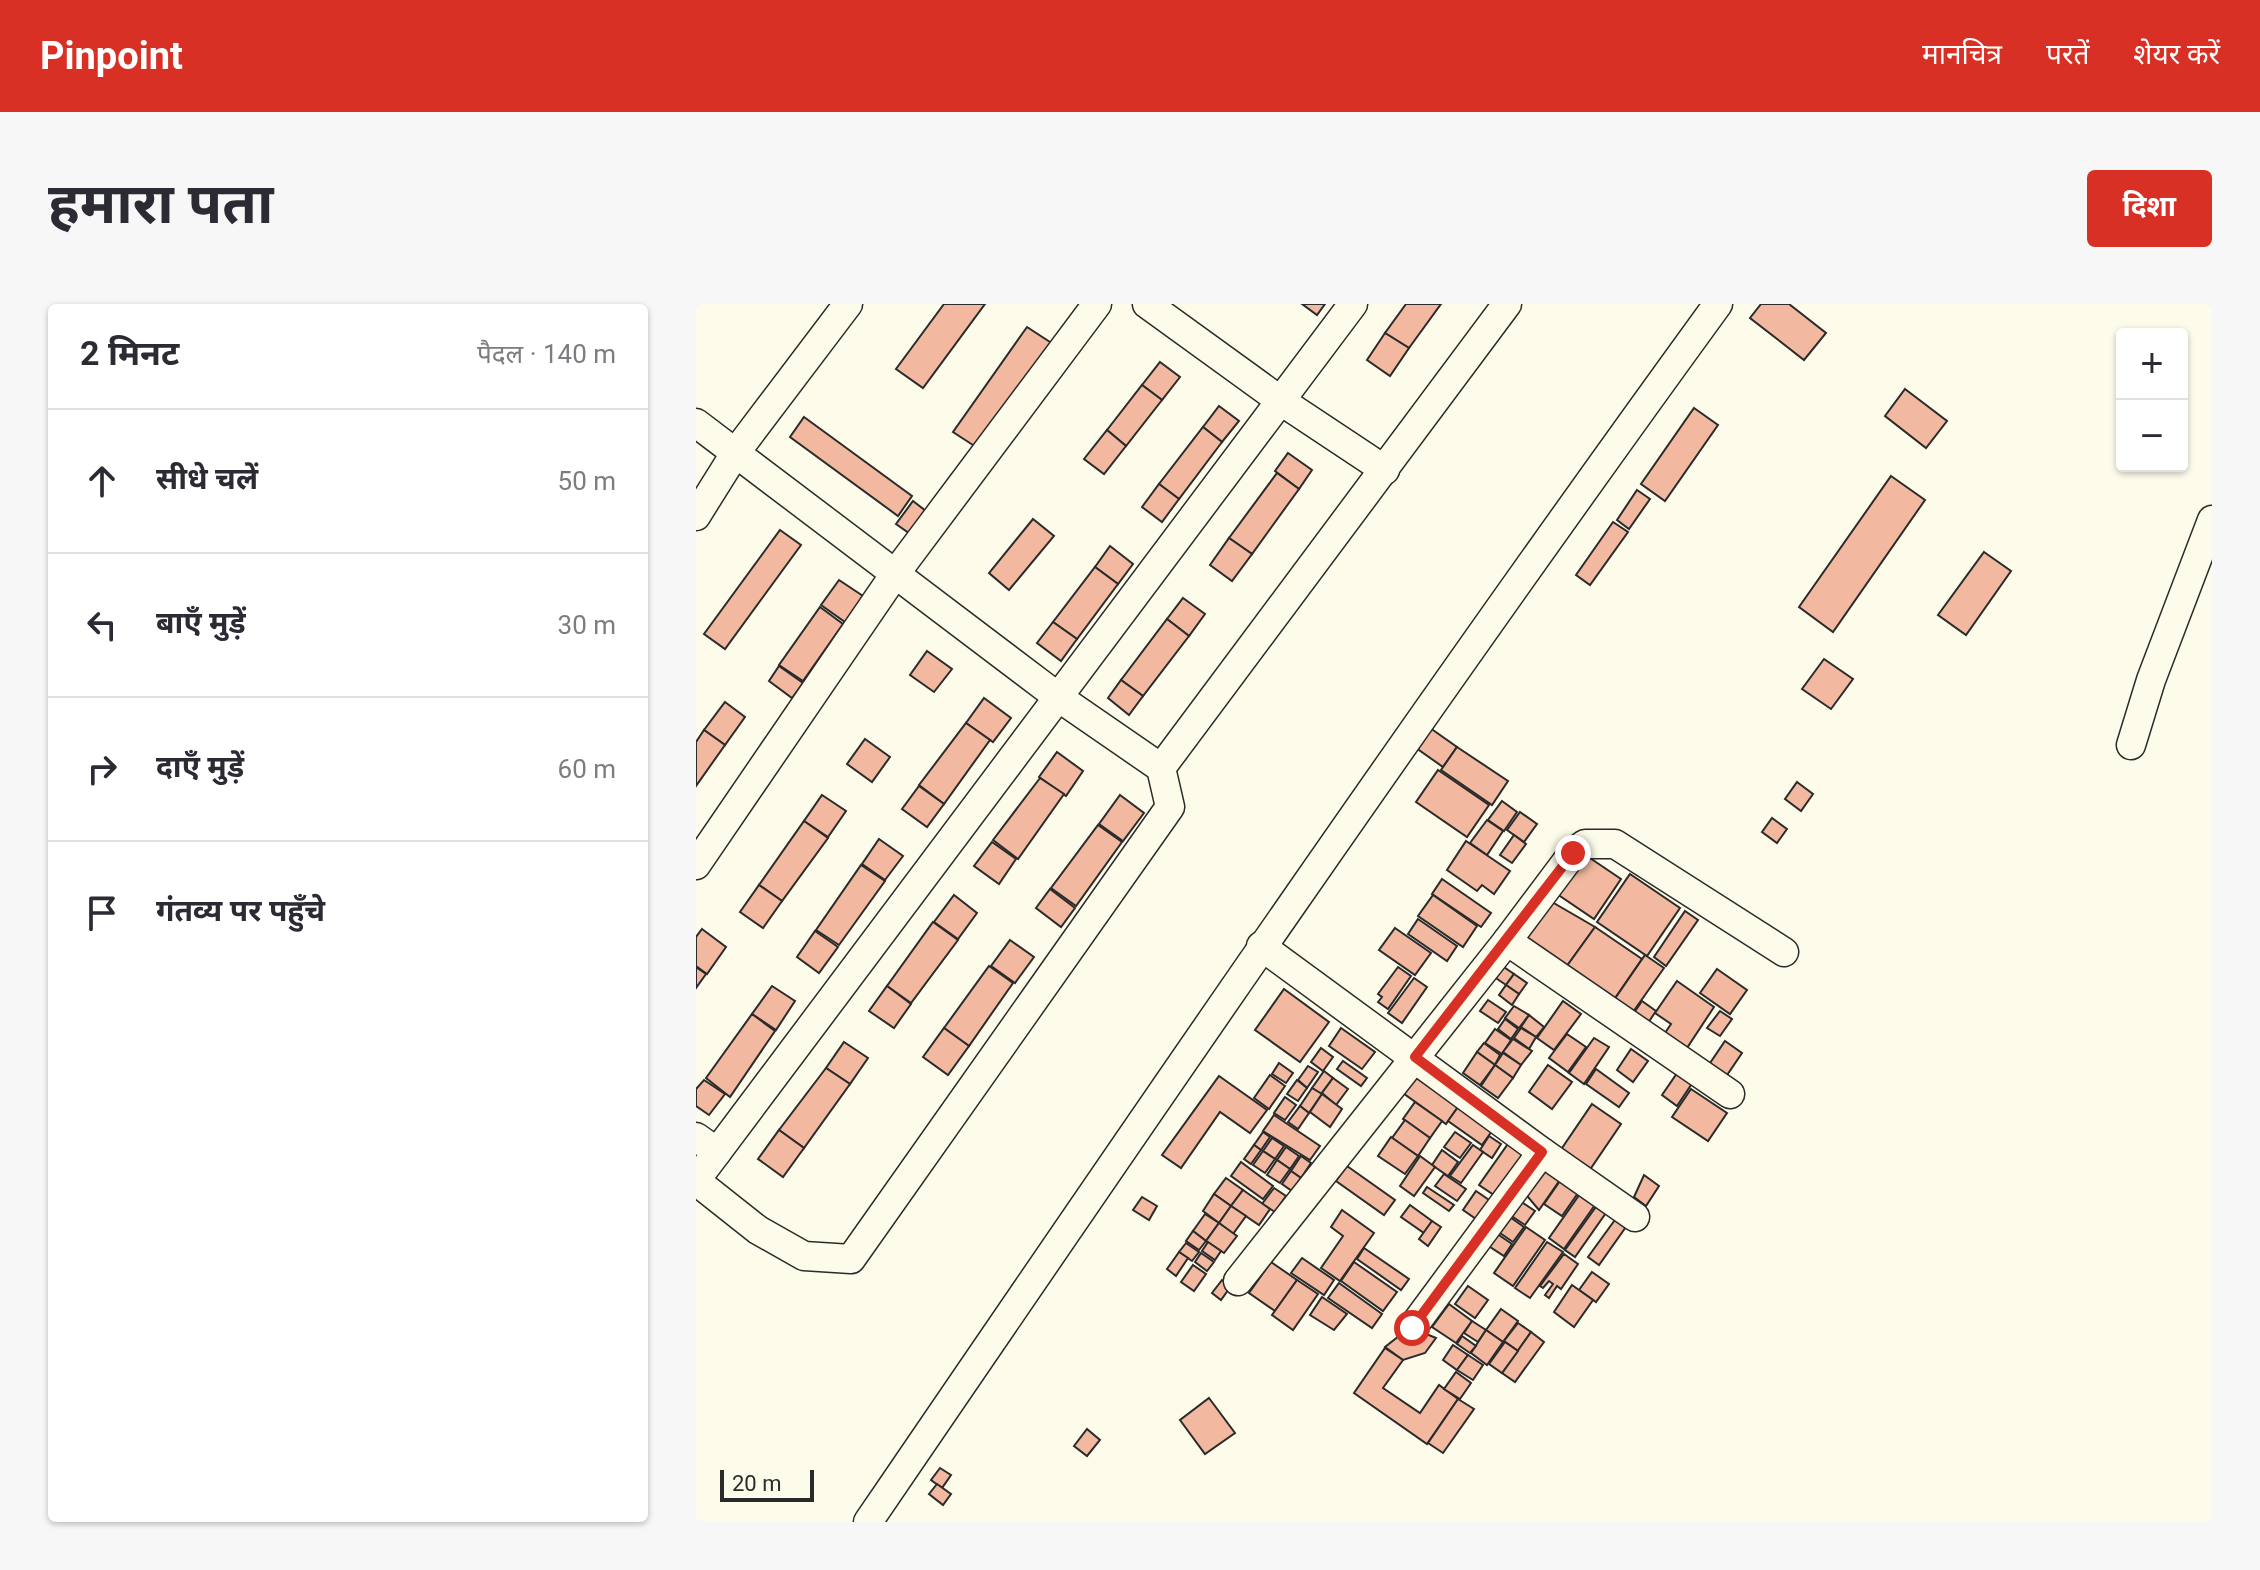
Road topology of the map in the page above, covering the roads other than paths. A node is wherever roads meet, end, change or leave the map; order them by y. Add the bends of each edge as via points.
1 (848, 304) edge
2 (1097, 304) edge
3 (1147, 304) edge
4 (1353, 304) edge
5 (1507, 304) edge
6 (1718, 304) edge
7 (1281, 401) junction
8 (696, 423) edge
9 (736, 452) junction
10 (1385, 470) junction
11 (696, 516) edge
12 (2212, 520) edge
13 (895, 574) junction
14 (1058, 697) junction
15 (2131, 745) dead end
16 (1161, 768) junction
17 (696, 865) edge
18 (1507, 941) junction
19 (1261, 946) junction
20 (1784, 952) dead end
21 (1415, 1057) junction
22 (1730, 1094) dead end
23 (707, 1144) edge
24 (1542, 1152) junction
25 (696, 1180) edge
26 (1635, 1217) dead end
27 (1238, 1281) dead end
28 (1412, 1328) dead end
29 (868, 1522) edge

1 - 9 street
2 - 13 street
3 - 7 street
4 - 7 street
5 - 10 street
6 - 19 street
7 - 10 street
7 - 14 street
8 - 9 street
9 - 11 street
9 - 13 street
10 - 16 street
12 - 15 street
13 - 14 street
13 - 17 street
14 - 16 street
14 - 23 street
16 - 25 street via 1170,807 851,1259 804,1256 758,1230
18 - 20 street via 1573,853 1585,844 1615,844
18 - 21 street
18 - 22 street
19 - 21 street
19 - 29 street
21 - 24 street
21 - 27 street
23 - 25 street
24 - 26 street
24 - 28 street

